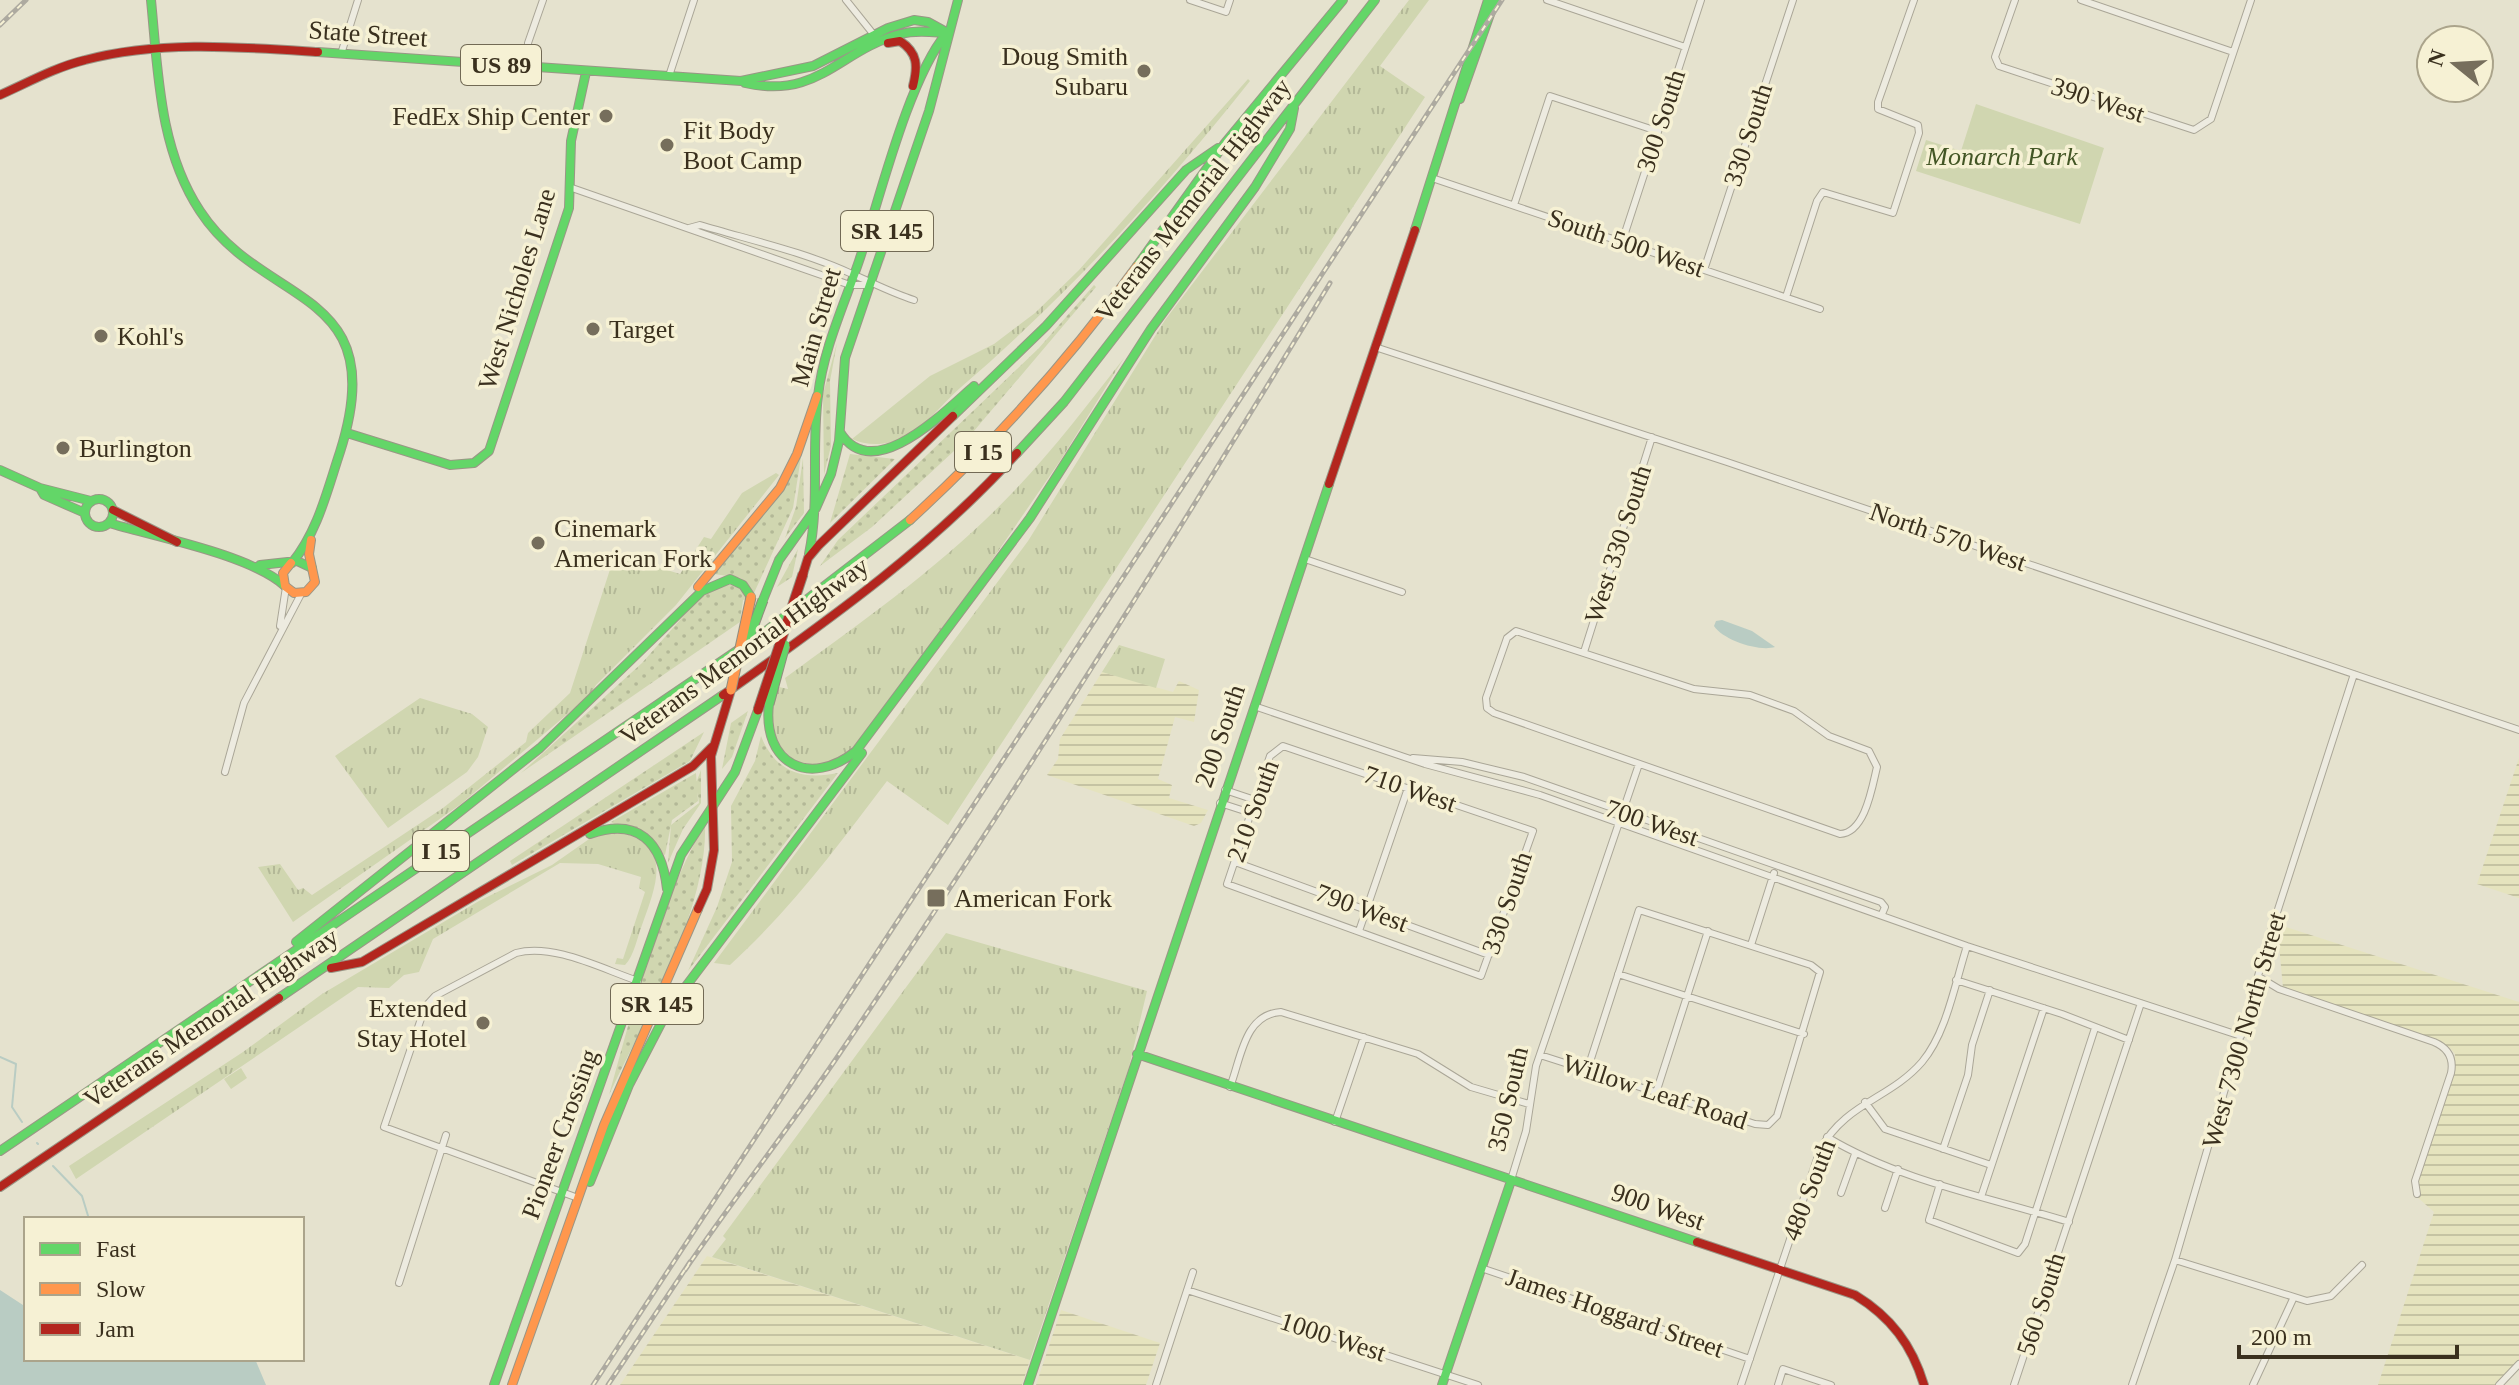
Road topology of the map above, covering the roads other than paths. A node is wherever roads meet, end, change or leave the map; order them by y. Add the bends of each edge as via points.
1 (151, 0) edge
2 (358, 0) edge
3 (543, 0) edge
4 (694, 0) edge
5 (848, 0) edge
6 (958, 0) edge
7 (1190, 0) edge
8 (1230, 0) edge
9 (1343, 0) edge
10 (1375, 0) edge
11 (1488, 0) edge
12 (1495, 0) edge
13 (1547, 0) edge
14 (1701, 0) edge
15 (1793, 0) edge
16 (1914, 0) edge
17 (2015, 0) edge
18 (2081, 0) edge
19 (2251, 0) edge
20 (948, 33) junction
21 (874, 35) junction
22 (876, 46) junction
23 (1685, 47) junction
24 (156, 49) junction
25 (2233, 52) junction
26 (341, 54) junction
27 (527, 67) junction
28 (586, 72) junction
29 (669, 78) junction
30 (741, 81) junction
31 (0, 95) edge
32 (1458, 102) junction
33 (1295, 104) junction
34 (907, 116) junction
35 (1657, 131) junction
36 (1225, 143) junction
37 (1432, 178) junction
38 (572, 188) junction
39 (1514, 205) junction
40 (689, 228) junction
41 (1622, 242) junction
42 (1704, 270) junction
43 (853, 274) junction
44 (850, 285) junction
45 (869, 285) junction
46 (1786, 297) junction
47 (914, 300) dead end
48 (1820, 309) dead end
49 (1375, 347) junction
50 (1016, 355) junction
51 (817, 396) junction
52 (840, 432) junction
53 (347, 433) junction
54 (1652, 437) junction
55 (0, 470) edge
56 (40, 488) junction
57 (91, 501) junction
58 (816, 508) junction
59 (113, 510) junction
60 (85, 513) junction
61 (109, 523) junction
62 (313, 531) junction
63 (178, 542) junction
64 (808, 558) junction
65 (1305, 559) junction
66 (292, 563) junction
67 (247, 564) junction
68 (313, 569) junction
69 (285, 586) junction
70 (1402, 592) dead end
71 (301, 594) junction
72 (673, 618) junction
73 (788, 621) junction
74 (278, 636) junction
75 (1584, 652) junction
76 (2354, 674) junction
77 (731, 690) junction
78 (894, 704) junction
79 (1254, 706) junction
80 (2519, 730) edge
81 (713, 747) junction
82 (1287, 747) joint
83 (1406, 757) junction
84 (1639, 764) junction
85 (225, 772) dead end
86 (1408, 788) junction
87 (1225, 790) junction
88 (1255, 800) junction
89 (1220, 803) junction
90 (711, 806) junction
91 (1251, 813) junction
92 (1621, 813) junction
93 (1618, 824) junction
94 (1533, 831) joint
95 (1235, 862) junction
96 (1776, 866) junction
97 (1773, 876) junction
98 (504, 878) junction
99 (1227, 884) joint
100 (666, 904) junction
101 (1366, 910) junction
102 (1882, 914) junction
103 (1359, 931) junction
104 (1708, 931) junction
105 (1751, 945) junction
106 (1967, 946) junction
107 (1489, 955) junction
108 (326, 969) junction
109 (1618, 974) junction
110 (1481, 976) joint
111 (2259, 977) junction
112 (1956, 980) junction
113 (638, 981) junction
114 (1990, 990) junction
115 (1687, 996) junction
116 (2141, 1003) junction
117 (2044, 1008) junction
118 (208, 1010) junction
119 (2095, 1028) junction
120 (1804, 1034) junction
121 (2241, 1036) junction
122 (1364, 1037) junction
123 (2129, 1040) junction
124 (1137, 1054) junction
125 (1540, 1055) junction
126 (1587, 1071) junction
127 (1230, 1087) junction
128 (1656, 1093) junction
129 (1865, 1102) junction
130 (1529, 1104) junction
131 (1335, 1122) junction
132 (446, 1135) dead end
133 (1827, 1137) junction
134 (442, 1148) junction
135 (1943, 1149) junction
136 (0, 1151) edge
137 (1855, 1154) junction
138 (1991, 1165) junction
139 (1898, 1169) junction
140 (1511, 1181) junction
141 (1940, 1184) junction
142 (0, 1187) edge
143 (562, 1193) junction
144 (1841, 1193) dead end
145 (2417, 1194) dead end
146 (1981, 1197) junction
147 (578, 1198) junction
148 (1885, 1208) dead end
149 (2034, 1211) junction
150 (2069, 1222) junction
151 (2175, 1260) junction
152 (2362, 1265) dead end
153 (1481, 1268) junction
154 (1779, 1271) junction
155 (1193, 1272) dead end
156 (399, 1283) dead end
157 (1187, 1290) junction
158 (2293, 1299) junction
159 (1750, 1359) junction
160 (2519, 1364) edge
161 (1446, 1374) junction
162 (494, 1385) edge
163 (512, 1385) edge
164 (1028, 1385) edge
165 (1156, 1385) edge
166 (1442, 1385) edge
167 (1478, 1385) edge
168 (1741, 1385) edge
169 (1778, 1385) edge
170 (1831, 1385) edge
171 (1924, 1385) edge
172 (2014, 1385) edge
173 (2132, 1385) edge
174 (2253, 1385) edge
175 (2499, 1385) edge

1 - 24 main road
2 - 26 street
3 - 27 street via 528,43
4 - 29 street
5 - 21 street
6 - 20 main road, Main Street
7 - 8 street via 1226,12
9 - 36 main road, Veterans Memorial Highway / I 15
10 - 33 main road, Veterans Memorial Highway / I 15
11 - 32 main road, 200 South
12 - 32 main road, 200 South
13 - 23 street
14 - 23 street, 300 South
15 - 42 street, 330 South
16 - 46 street via 1878,109 1918,125 1893,213 1823,192
17 - 25 street, 390 West via 1995,63 2187,129 2202,128 2211,119
18 - 25 street
19 - 25 street
20 - 21 main road, State Street / US 89 via 914,20
20 - 22 main road, US 89 via 899,34
20 - 34 main road, Main Street / SR 145 via 932,51
20 - 45 main road, Main Street / SR 145 via 929,111
21 - 30 main road, State Street / US 89 via 818,64
22 - 30 main road, State Street / US 89 via 826,74 759,88
22 - 34 main road via 900,41 915,54 918,68
23 - 35 street, 300 South
24 - 26 main road, State Street / US 89
24 - 31 main road, State Street / US 89 via 83,60
24 - 53 main road via 170,152 202,213 228,244 312,303 348,352 354,380
26 - 27 main road, State Street / US 89
27 - 28 main road, State Street / US 89
28 - 29 main road, State Street / US 89
28 - 38 main road, West Nicholes Lane via 571,141
29 - 30 main road, State Street / US 89
32 - 37 main road, 200 South
33 - 78 main road via 1290,129 1255,187 1151,329 1007,551
33 - 108 main road, Veterans Memorial Highway / I 15 via 1064,402 938,532 867,591 685,722
34 - 43 main road, Main Street / SR 145
35 - 39 street via 1550,96
35 - 41 street, 300 South
36 - 50 main road via 1186,170
36 - 118 main road, Veterans Memorial Highway / I 15 via 1032,399 961,475 893,536 766,631
37 - 39 street, South 500 West
37 - 49 main road, 200 South
38 - 40 street
38 - 53 main road, West Nicholes Lane via 494,443 474,463 450,465
39 - 41 street, South 500 West
40 - 43 street via 700,225
40 - 44 street
41 - 42 street, South 500 West
42 - 46 street, South 500 West
43 - 44 main road, Main Street / SR 145
43 - 45 street
44 - 45 street
44 - 51 main road, Main Street / SR 145
45 - 47 street
45 - 52 main road, Main Street / SR 145 via 843,365
46 - 48 street, South 500 West
49 - 54 street, North 570 West
49 - 65 main road, 200 South
50 - 52 main road via 902,446 854,447
50 - 64 main road
51 - 58 main road, Main Street / SR 145
51 - 72 main road via 780,488
52 - 58 main road, Main Street / SR 145 via 834,467
53 - 62 main road
54 - 75 street, West 330 South
54 - 76 street, North 570 West
55 - 56 main road
56 - 57 main road
56 - 60 main road via 44,495
57 - 59 main road via 106,500
57 - 60 main road
58 - 64 main road, Main Street / SR 145
58 - 77 main road, Main Street / SR 145, bridge via 779,560
59 - 61 main road
59 - 63 main road
60 - 61 main road via 94,526
61 - 63 main road
62 - 66 main road
62 - 68 main road
63 - 67 main road
64 - 73 main road, Main Street / SR 145, bridge
65 - 70 street
65 - 79 main road, 200 South
66 - 67 main road
66 - 68 main road
66 - 69 main road via 283,573
67 - 69 main road
68 - 71 main road via 315,582
69 - 71 main road
69 - 74 street
71 - 74 street
72 - 77 main road, bridge via 705,586 720,579 739,582 751,597 751,613 733,664
72 - 118 main road via 507,777
73 - 78 main road, bridge via 767,730 774,749 796,767 819,771 847,760
73 - 90 main road, Main Street / SR 145, bridge via 738,765
74 - 85 street via 235,725
75 - 84 street via 1513,632 1486,698 1487,708
75 - 84 street via 1694,689 1741,692 1794,711 1829,736 1869,751 1877,767 1858,824 1844,834
76 - 80 street, North 570 West
76 - 111 street, West 7300 North Street
77 - 81 main road, Main Street / SR 145
78 - 147 main road via 662,1020 629,1085 595,1173
79 - 83 street, 700 West
79 - 87 main road, 200 South
81 - 90 main road, Main Street / SR 145
81 - 98 main road via 693,766
82 - 86 street, 710 West
82 - 88 street, 210 South via 1271,753
83 - 92 street, 700 West via 1504,771
83 - 93 street, 700 West via 1540,795
84 - 92 street, 350 South
86 - 94 street, 710 West
86 - 101 street
87 - 88 street
87 - 89 main road, 200 South
88 - 91 street, 210 South
89 - 91 street
89 - 124 main road, 200 South
90 - 100 main road, Pioneer Crossing / SR 145 via 686,845
90 - 147 main road, Pioneer Crossing / SR 145 via 714,850 704,900 622,1082
91 - 95 street, 210 South
92 - 93 street, 350 South
92 - 96 street, 700 West
93 - 97 street, 700 West
93 - 125 street, 350 South
94 - 107 street, 330 South
95 - 99 street, 210 South
95 - 101 street, 790 West
96 - 97 street
96 - 102 street, 700 West via 1881,902
97 - 102 street, 700 West
97 - 105 street
98 - 100 main road via 525,872 593,832 628,827 651,841 662,856
98 - 108 main road via 362,962
99 - 103 street, 790 West
100 - 113 main road, Pioneer Crossing / SR 145
101 - 103 street
101 - 107 street, 790 West
102 - 106 street, 700 West
103 - 110 street, 790 West
104 - 105 street
104 - 109 street via 1639,910
104 - 115 street
105 - 120 street via 1819,970 1820,984
106 - 112 street, 480 South
106 - 116 street, 700 West
107 - 110 street, 330 South
108 - 142 main road, Veterans Memorial Highway / I 15
109 - 115 street
109 - 126 street
111 - 121 street, West 7300 North Street
111 - 145 street via 2439,1044 2449,1053 2451,1073 2415,1181
112 - 114 street
112 - 129 street, 480 South via 1939,1032 1923,1060
113 - 134 street via 530,951 431,1000 421,1014 384,1127
113 - 143 main road, Pioneer Crossing / SR 145
114 - 117 street
114 - 135 street
115 - 120 street
115 - 128 street
116 - 121 street, 700 West
116 - 123 street, 560 South
117 - 119 street
117 - 138 street
118 - 136 main road, Veterans Memorial Highway / I 15
119 - 123 street
119 - 149 street
120 - 128 street, Willow Leaf Road via 1770,1125
121 - 151 street, West 7300 North Street
122 - 127 street via 1287,1013 1270,1013 1249,1032
122 - 130 street via 1425,1057 1471,1087
122 - 131 street
123 - 150 street, 560 South
124 - 127 main road, 900 West
124 - 164 main road, 200 South
125 - 126 street, Willow Leaf Road
125 - 130 street, 350 South
126 - 128 street, Willow Leaf Road
127 - 131 main road, 900 West
129 - 133 street, 480 South
129 - 135 street via 1885,1129
130 - 140 street, 350 South
131 - 140 main road, 900 West
132 - 134 street
133 - 137 street
133 - 154 street, 480 South
134 - 143 street
134 - 156 street
135 - 138 street
137 - 139 street
137 - 144 street
138 - 146 street
139 - 141 street
139 - 148 street
140 - 153 main road, 350 South
140 - 154 main road, 900 West
141 - 146 street
141 - 149 street via 1929,1220 2018,1253
143 - 147 street
143 - 162 main road, Pioneer Crossing / SR 145
146 - 149 street
147 - 163 main road, Pioneer Crossing / SR 145
149 - 150 street
150 - 172 street, 560 South
151 - 158 street
151 - 173 street, West 7300 North Street
152 - 158 street via 2331,1296
153 - 159 street, James Hoggard Street
153 - 161 main road, 350 South
154 - 159 street, 480 South
154 - 171 main road, 900 West via 1844,1291 1881,1312 1910,1346
155 - 157 street
157 - 161 street, 1000 West
157 - 165 street
158 - 174 street
159 - 168 street, 480 South
160 - 175 street
161 - 166 main road, 350 South
161 - 167 street, 1000 West
169 - 170 street via 1783,1369

